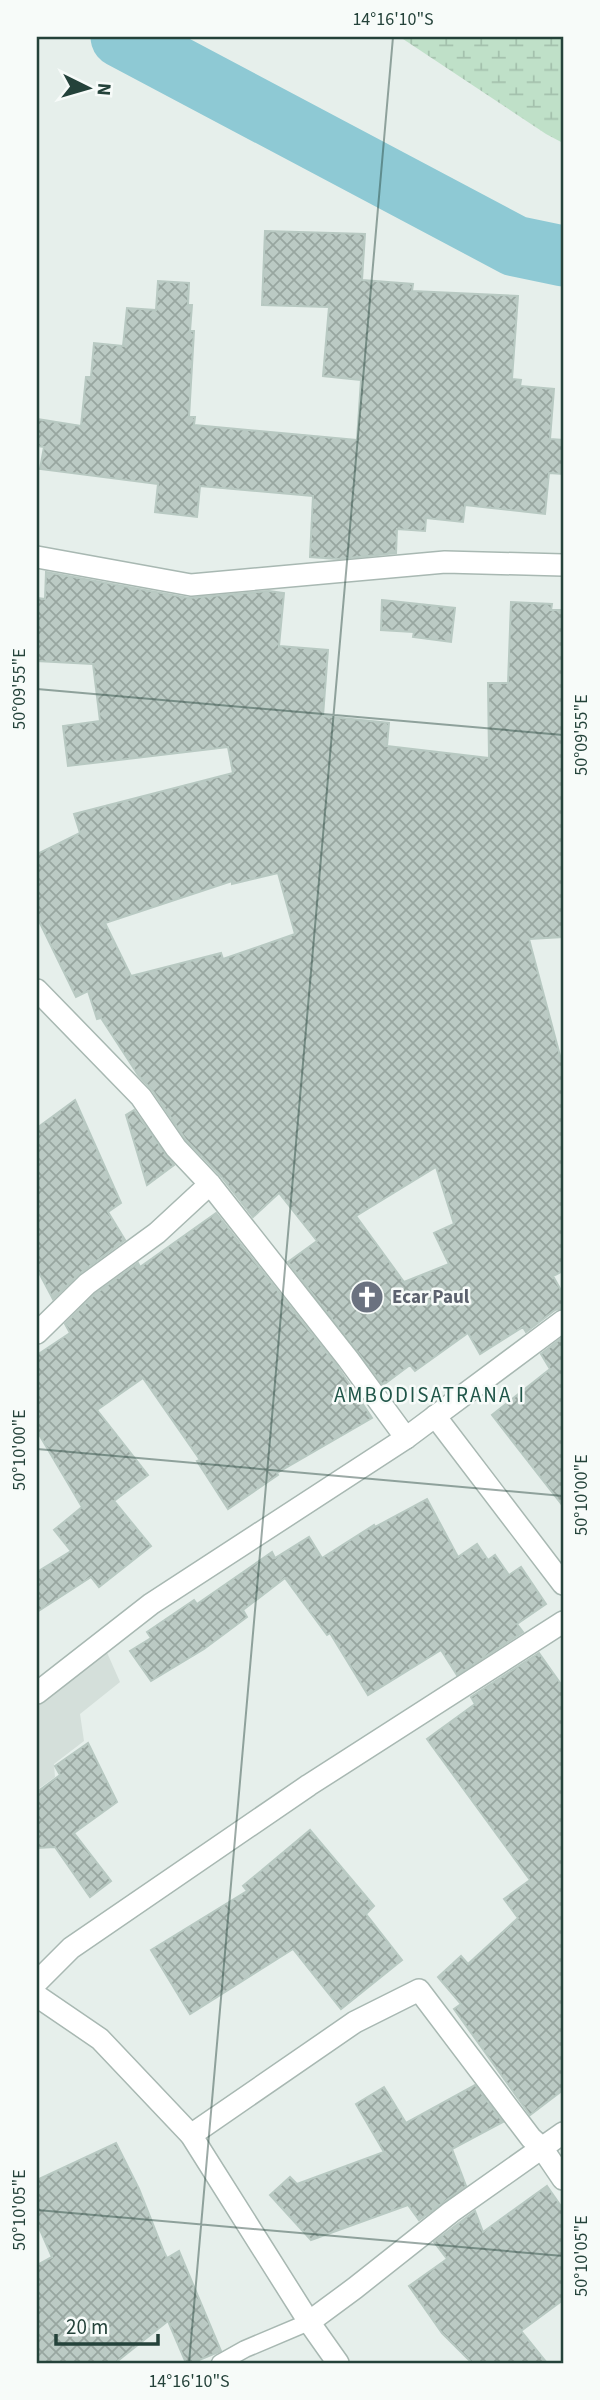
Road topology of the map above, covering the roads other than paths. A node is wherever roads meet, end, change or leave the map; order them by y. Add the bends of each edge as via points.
1 (37, 557) edge
2 (563, 565) edge
3 (37, 990) edge
4 (210, 1184) junction
5 (563, 1321) edge
6 (37, 1333) edge
7 (435, 1416) junction
8 (406, 1438) junction
9 (563, 1584) edge
10 (563, 1622) edge
11 (37, 1693) edge
12 (37, 1982) edge
13 (37, 1996) edge
14 (563, 2133) edge
15 (191, 2135) junction
16 (542, 2148) junction
17 (563, 2179) edge
18 (309, 2322) junction
19 (220, 2363) edge
20 (338, 2363) edge

1 - 2 street via 191,585 445,562
3 - 4 street via 141,1097 176,1148
4 - 6 street via 157,1233 87,1284
4 - 8 street
5 - 7 street
7 - 8 street
7 - 9 street
8 - 11 street via 151,1604
10 - 12 street via 298,1792 71,1948
13 - 15 street via 100,2039
14 - 16 street
15 - 16 street via 355,2022 419,1990
15 - 18 street
16 - 17 street
16 - 18 street
18 - 19 lane
18 - 20 street

